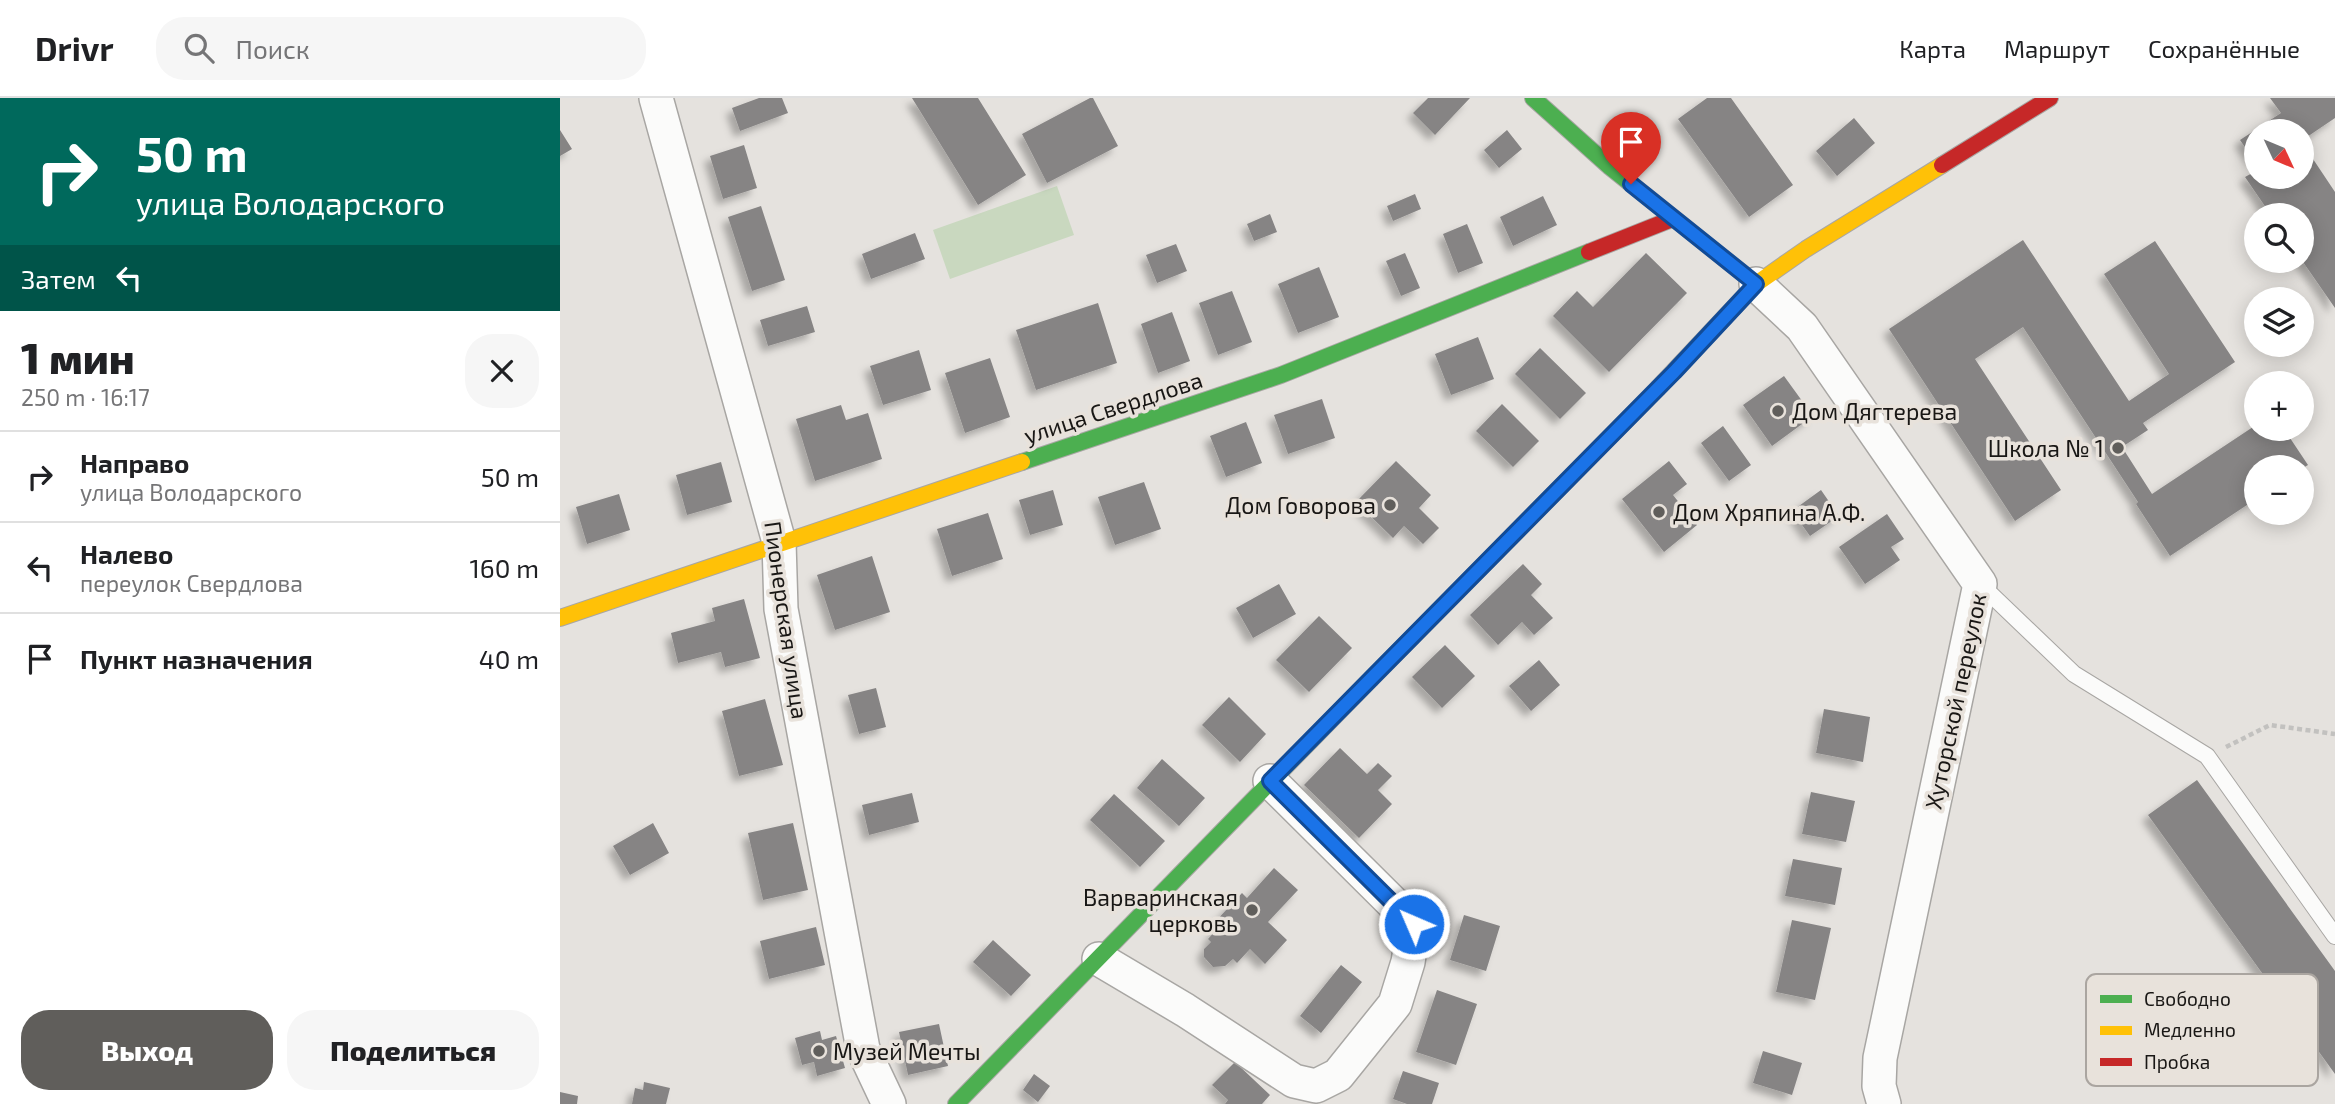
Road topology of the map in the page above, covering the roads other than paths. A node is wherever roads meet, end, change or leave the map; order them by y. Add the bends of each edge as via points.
1 (656, 98) edge
2 (1533, 98) edge
3 (2050, 98) edge
4 (1672, 219) junction
5 (1756, 284) junction
6 (779, 542) junction
7 (1980, 584) junction
8 (560, 618) edge
9 (1270, 781) junction
10 (2335, 936) edge
11 (1099, 959) junction
12 (889, 1104) edge
13 (956, 1104) edge
14 (1884, 1104) edge

1 - 6 street, Пионерская улица
2 - 4 main road
3 - 5 main road
4 - 5 main road
4 - 6 main road, улица Свердлова via 1281,375
5 - 7 street, Хуторской переулок via 1802,327
5 - 9 main road
6 - 8 main road, улица Свердлова
6 - 12 street, Пионерская улица via 781,609 863,1049
7 - 10 lane via 2074,674 2207,756
7 - 14 street, Хуторской переулок via 1880,1058
9 - 11 main road
9 - 11 street via 1414,924 1395,1004 1338,1075 1316,1086 1294,1081
11 - 13 main road

